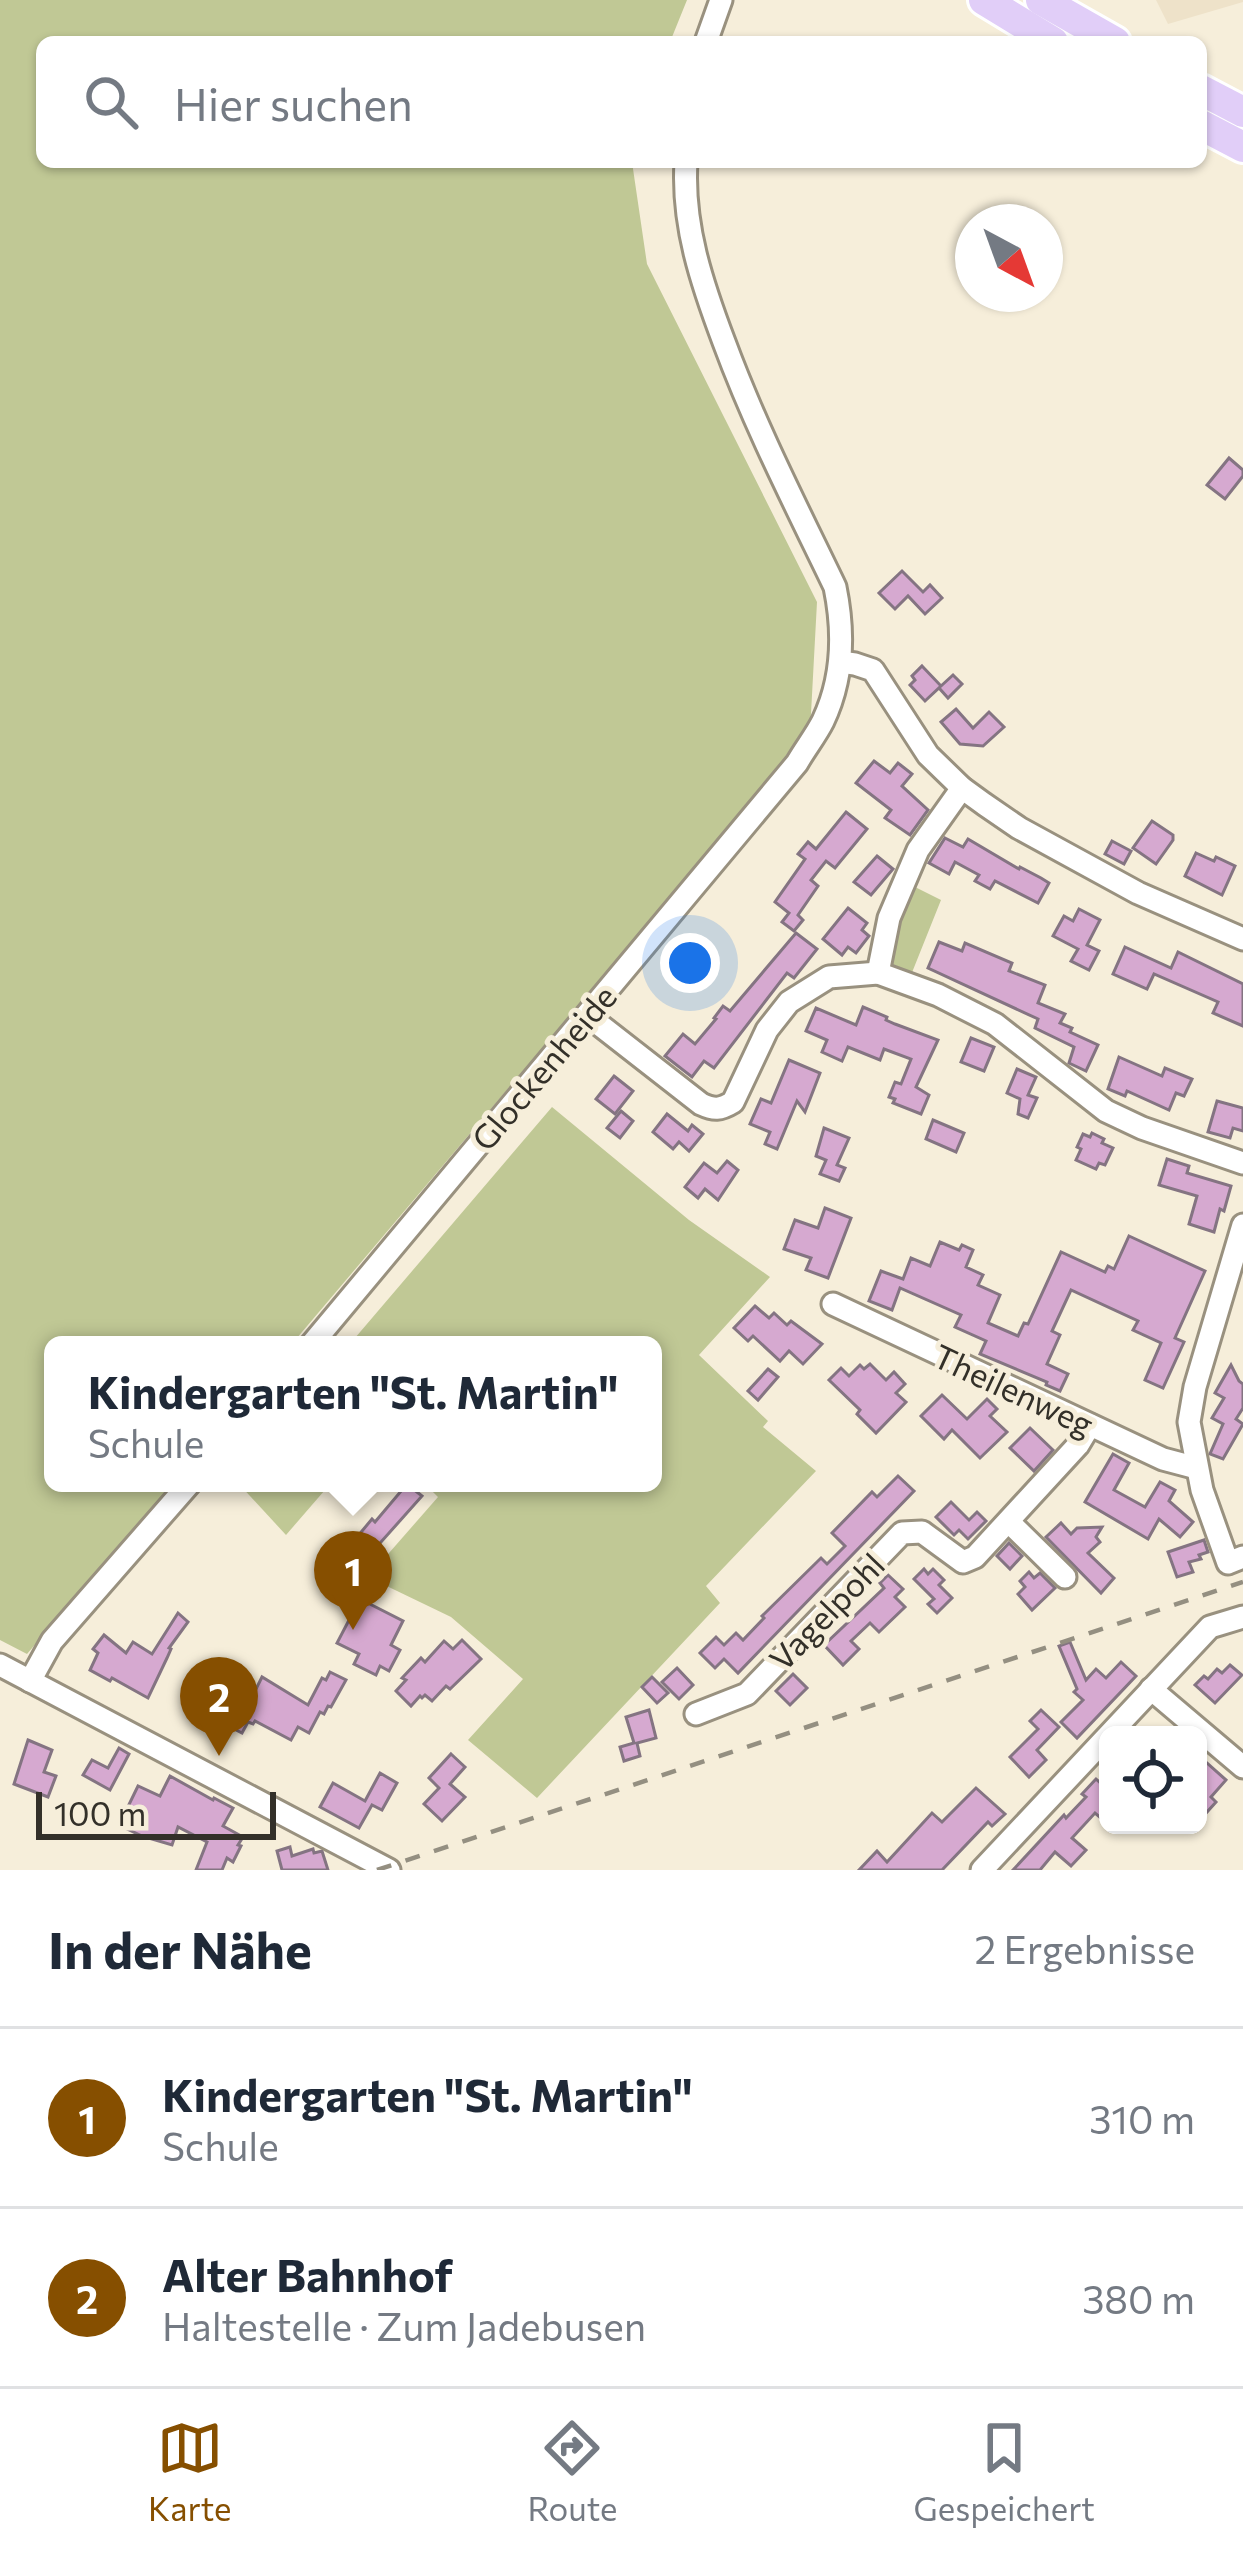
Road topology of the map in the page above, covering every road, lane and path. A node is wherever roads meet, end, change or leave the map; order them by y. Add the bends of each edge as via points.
1 (721, 0) edge
2 (984, 0) edge
3 (1040, 0) edge
4 (708, 36) edge
5 (1043, 36) edge
6 (1104, 36) edge
7 (1207, 93) edge
8 (1243, 112) edge
9 (1207, 128) edge
10 (1243, 147) edge
11 (686, 168) edge
12 (840, 662) junction
13 (962, 788) junction
14 (1243, 939) edge
15 (878, 973) junction
16 (587, 1015) junction
17 (1243, 1163) edge
18 (1243, 1225) edge
19 (833, 1304) dead end
20 (319, 1336) edge
21 (1090, 1425) junction
22 (1197, 1468) junction
23 (182, 1492) edge
24 (1009, 1522) junction
25 (1236, 1560) edge
26 (1065, 1577) dead end
27 (1243, 1618) edge
28 (0, 1665) edge
29 (30, 1681) junction
30 (1151, 1689) junction
31 (696, 1714) dead end
32 (1243, 1768) edge
33 (389, 1870) edge
34 (982, 1870) edge

1 - 4 street
2 - 5 highway
3 - 6 highway
7 - 8 highway
9 - 10 highway
11 - 12 street, Glockenheide via 699,275 744,396 835,587
12 - 13 street via 873,670 928,754
12 - 16 street, Glockenheide via 824,719 797,763
13 - 14 street via 1019,829
13 - 15 street via 918,850 889,918
15 - 16 street via 829,977 789,1002 733,1102 722,1108 701,1104
15 - 17 street via 995,1024 1106,1111
16 - 20 street, Glockenheide
18 - 22 street via 1195,1387 1189,1422
19 - 21 street, Theilenweg
21 - 22 street, Theilenweg
21 - 24 street, Vagelpohl
22 - 25 street
23 - 29 street via 52,1641
24 - 26 street
24 - 31 street, Vagelpohl via 963,1562 922,1532 902,1533 746,1694
27 - 30 street via 1210,1627
28 - 29 street
29 - 33 street
30 - 32 street
30 - 34 street

